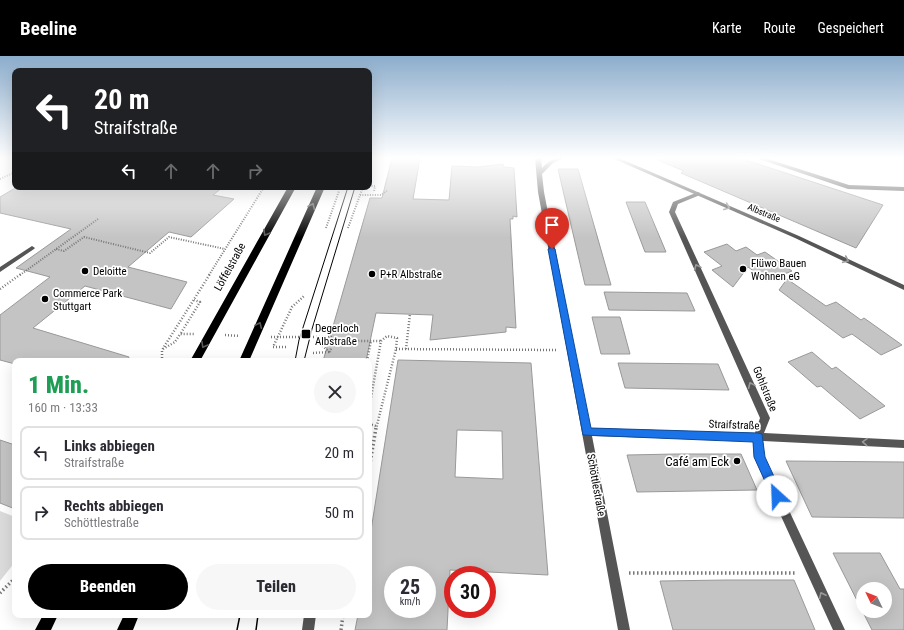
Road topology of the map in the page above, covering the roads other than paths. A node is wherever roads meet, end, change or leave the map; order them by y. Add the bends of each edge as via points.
1 (540, 185) edge
2 (677, 185) edge
3 (841, 185) edge
4 (904, 189) edge
5 (290, 190) edge
6 (320, 190) edge
7 (698, 194) junction
8 (32, 248) dead end
9 (0, 270) edge
10 (904, 288) edge
11 (197, 358) edge
12 (245, 358) edge
13 (587, 432) junction
14 (758, 437) junction
15 (904, 444) edge
16 (49, 618) edge
17 (131, 618) edge
18 (310, 618) edge
19 (43, 630) edge
20 (126, 630) edge
21 (308, 630) edge
22 (624, 630) edge
23 (839, 630) edge

1 - 13 street, Schöttlestraße
2 - 7 street, Albstraße
3 - 4 street
5 -> 11 main road, Löffelstraße
12 -> 6 main road
7 -> 10 street, Albstraße via 805,240
14 -> 7 street, Gohlstraße via 765,418 672,212 675,203
8 - 9 street
13 - 14 street, Straifstraße
13 - 22 street, Schöttlestraße
15 -> 14 street, Straifstraße
23 -> 14 street, Gohlstraße via 759,457
16 - 19 main road
17 - 20 main road
18 - 21 street

